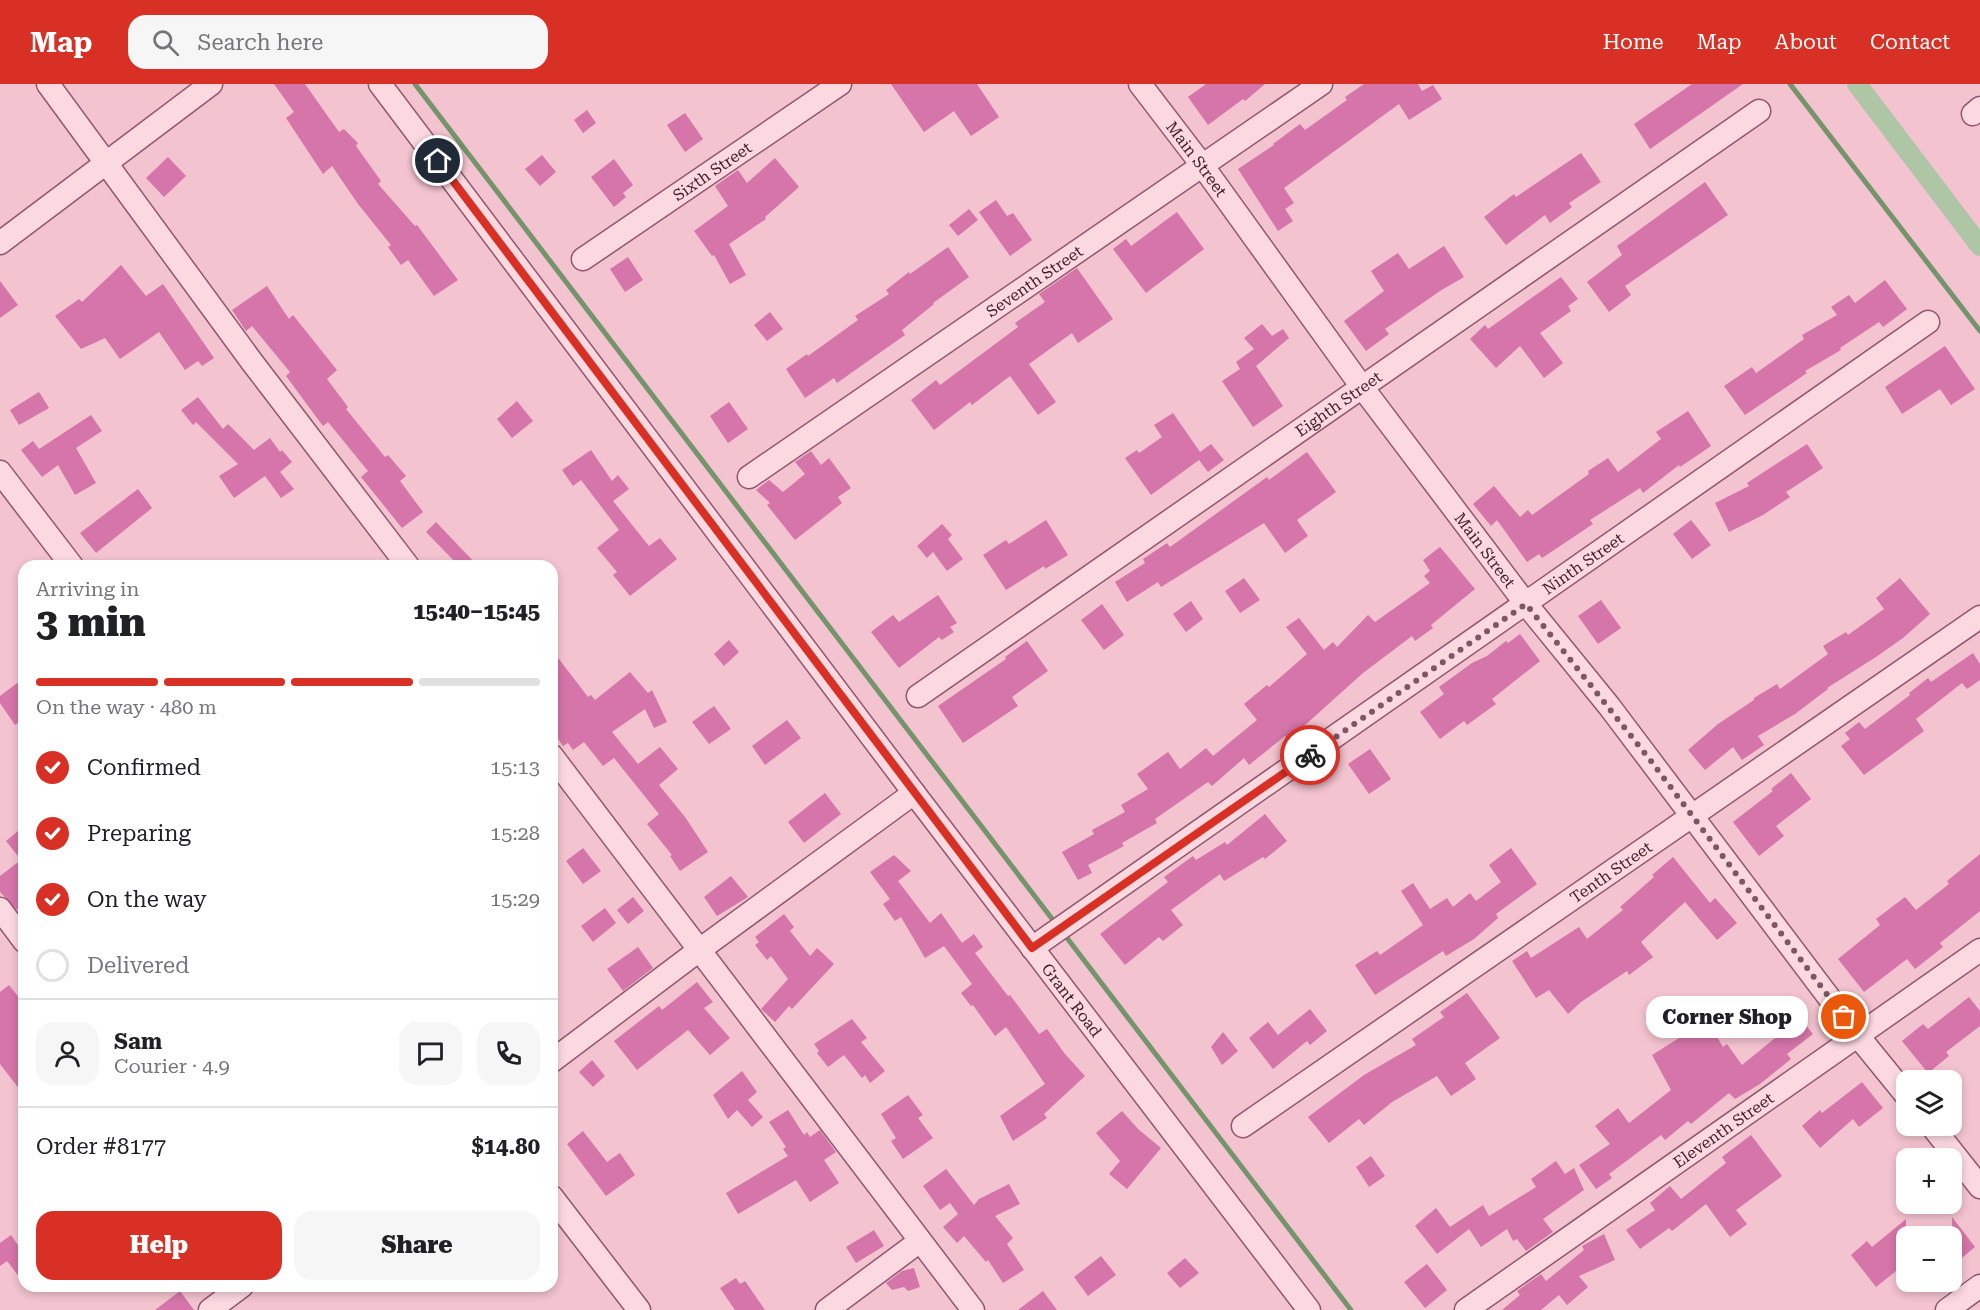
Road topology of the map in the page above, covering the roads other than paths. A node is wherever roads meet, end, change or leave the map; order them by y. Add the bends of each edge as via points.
1 (48, 84) edge
2 (211, 84) edge
3 (380, 84) edge
4 (840, 84) edge
5 (1140, 84) edge
6 (1321, 84) edge
7 (1759, 111) dead end
8 (107, 163) junction
9 (1202, 165) junction
10 (0, 243) edge
11 (584, 259) dead end
12 (1928, 322) dead end
13 (1362, 387) junction
14 (0, 471) edge
15 (749, 477) dead end
16 (67, 560) edge
17 (403, 560) edge
18 (1526, 604) junction
19 (1980, 617) edge
20 (918, 696) dead end
21 (558, 764) edge
22 (914, 793) junction
23 (1693, 816) junction
24 (0, 909) edge
25 (18, 933) edge
26 (1032, 948) junction
27 (1980, 950) edge
28 (698, 951) junction
29 (1858, 1036) junction
30 (558, 1056) edge
31 (1896, 1083) edge
32 (1243, 1126) dead end
33 (1940, 1136) edge
34 (1980, 1187) edge
35 (558, 1205) edge
36 (920, 1241) junction
37 (1980, 1286) edge
38 (234, 1292) edge
39 (210, 1310) edge
40 (639, 1310) edge
41 (827, 1310) edge
42 (973, 1310) edge
43 (1309, 1310) edge
44 (1466, 1310) edge
45 (1947, 1310) edge

1 - 8 street
2 - 8 street
3 - 22 street, Grant Road
4 - 11 street, Sixth Street
5 - 9 street, Main Street
6 - 9 street, Seventh Street
7 - 13 street, Eighth Street
8 - 10 street
8 - 17 street
9 - 13 street, Main Street
9 - 15 street, Seventh Street
12 - 18 street, Ninth Street
13 - 18 street, Main Street
13 - 20 street, Eighth Street
14 - 16 street
18 - 23 street, Main Street
18 - 26 street, Ninth Street
19 - 23 street, Tenth Street
21 - 28 street
22 - 26 street, Grant Road
22 - 28 street
23 - 29 street, Main Street
23 - 32 street, Tenth Street
24 - 25 street
26 - 43 street, Grant Road
27 - 29 street, Eleventh Street
28 - 30 street
28 - 36 street
29 - 31 street, Main Street
29 - 44 street, Eleventh Street
33 - 34 street
35 - 40 street
36 - 41 street
36 - 42 street
37 - 45 street
38 - 39 street

